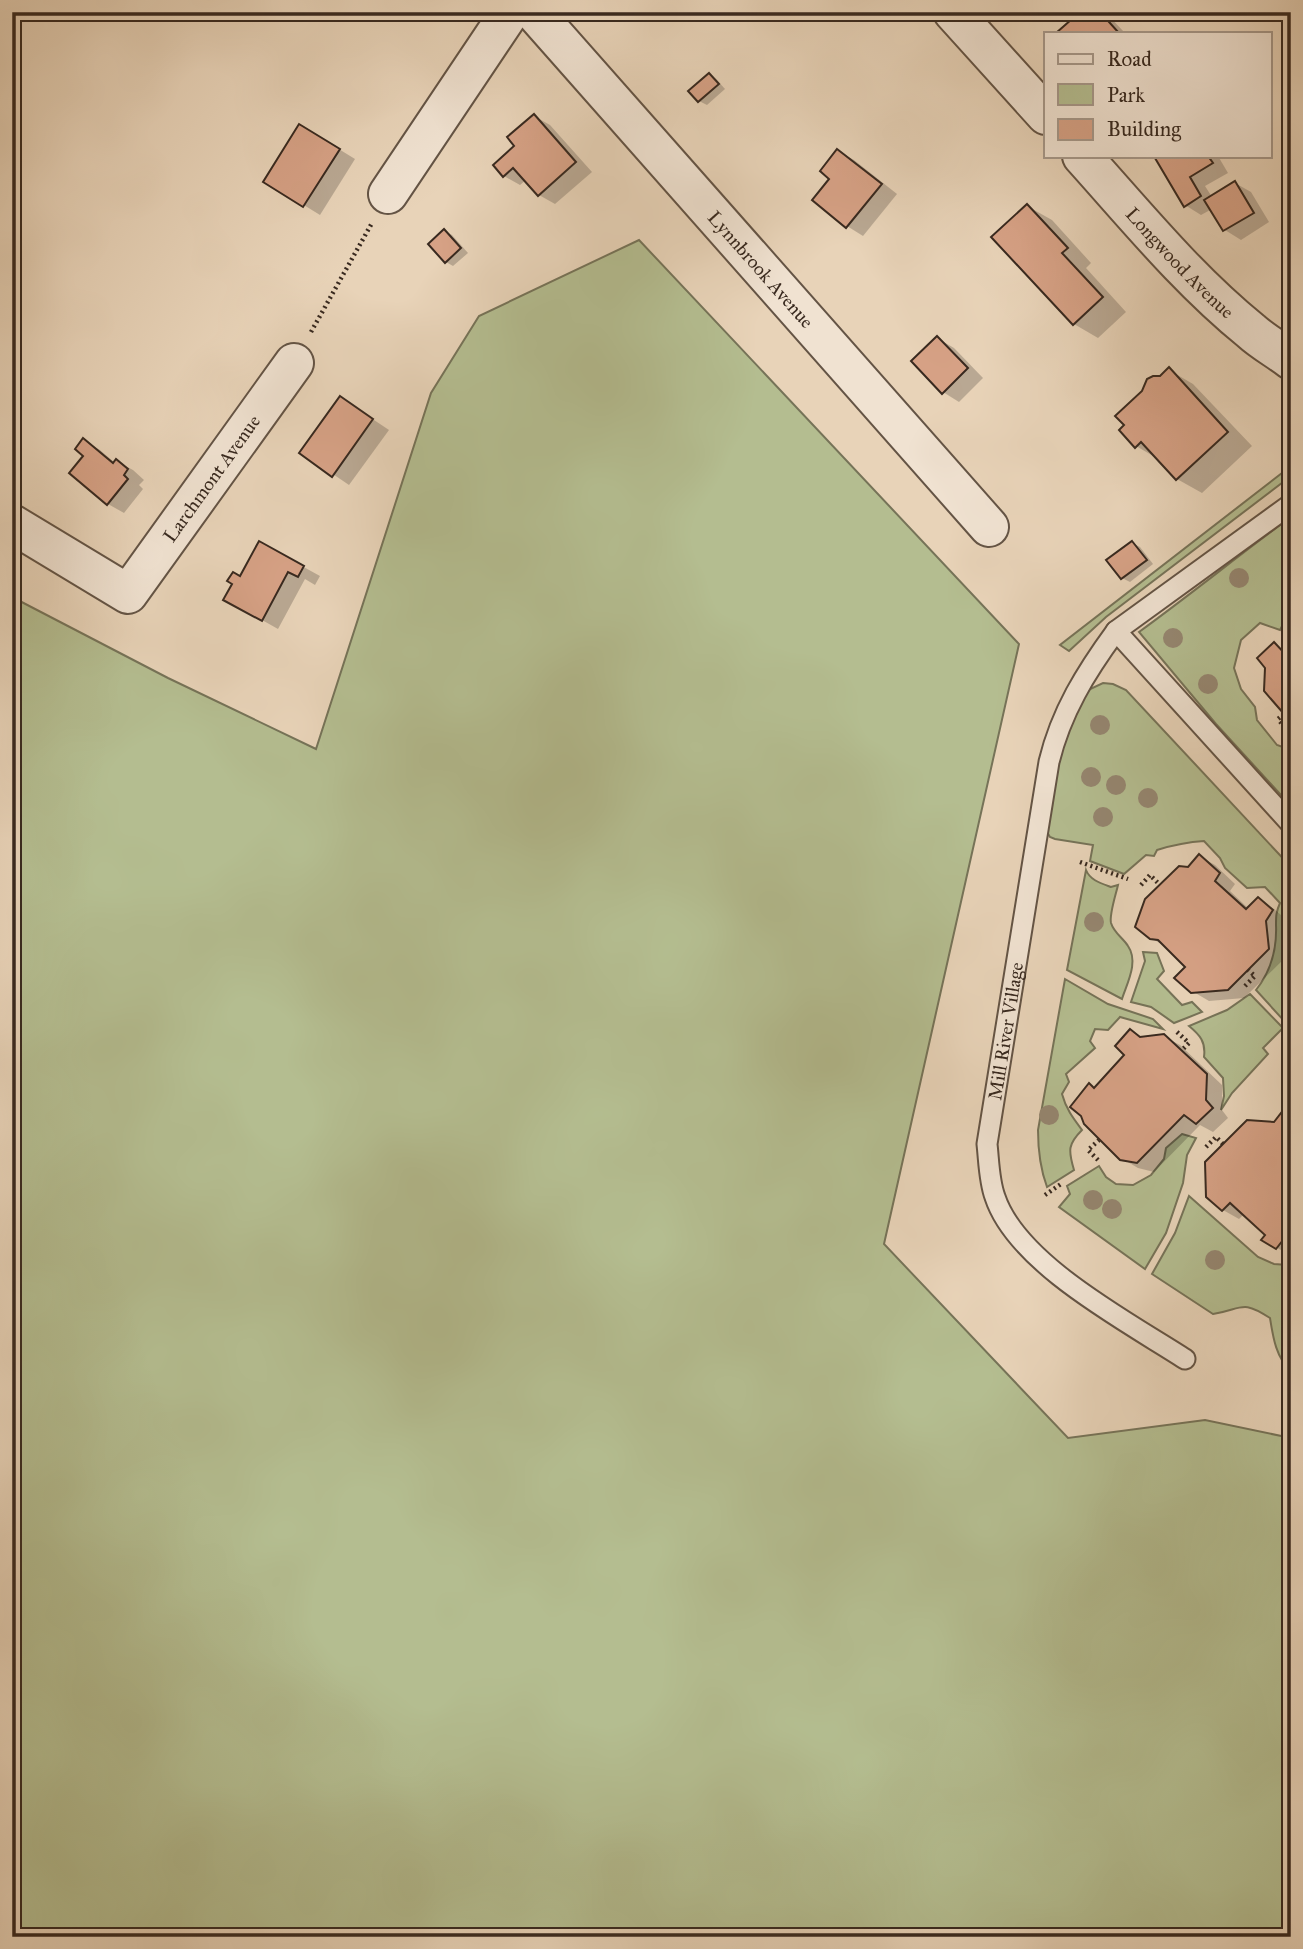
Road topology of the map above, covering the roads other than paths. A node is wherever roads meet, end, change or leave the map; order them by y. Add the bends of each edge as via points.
1 (510, 12) edge
2 (534, 12) edge
3 (953, 12) edge
4 (1044, 113) edge
5 (1084, 158) edge
6 (388, 194) road end
7 (1291, 360) edge
8 (294, 363) road end
9 (1291, 504) edge
10 (12, 524) edge
11 (989, 527) dead end
12 (1116, 631) junction
13 (1291, 824) edge
14 (1185, 1359) dead end

1 - 6 street
2 - 11 street, Lynnbrook Avenue
3 - 4 street
5 - 7 street, Longwood Avenue via 1228,312
8 - 10 street, Larchmont Avenue via 128,594
9 - 12 lane, Mill River Village
12 - 13 lane
12 - 14 lane, Mill River Village via 1072,697 1055,738 987,1144 995,1198 1023,1243 1075,1288

